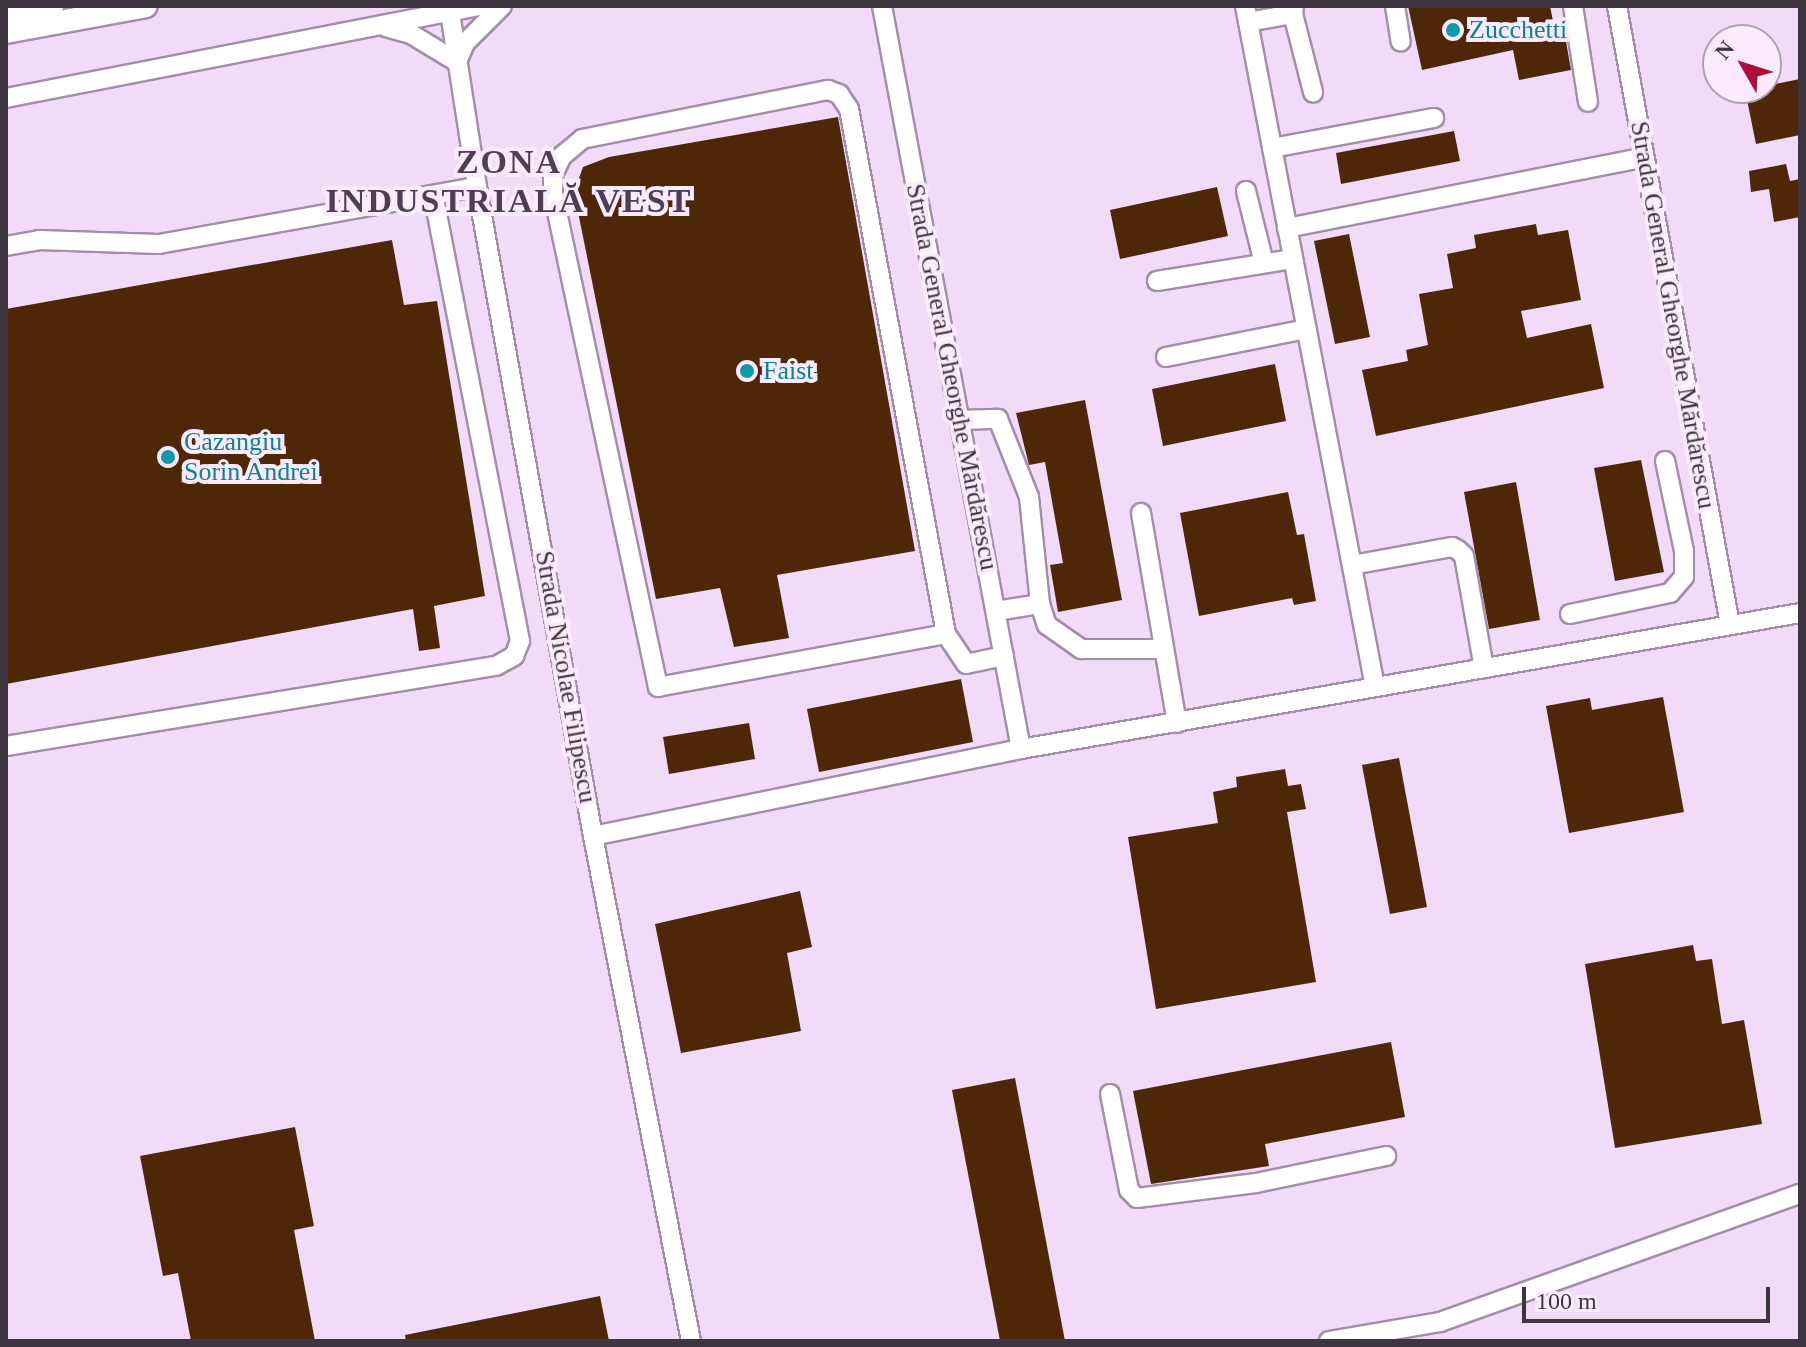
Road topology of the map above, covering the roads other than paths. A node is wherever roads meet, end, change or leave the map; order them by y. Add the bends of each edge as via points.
1 (52, 6) edge
2 (146, 6) edge
3 (479, 6) edge
4 (502, 6) edge
5 (882, 6) edge
6 (1395, 6) edge
7 (1573, 6) edge
8 (1617, 6) edge
9 (447, 8) edge
10 (1294, 10) edge
11 (1246, 14) edge
12 (6, 15) edge
13 (379, 25) junction
14 (6, 32) edge
15 (1401, 42) dead end
16 (457, 62) junction
17 (1313, 92) dead end
18 (6, 98) edge
19 (1588, 102) dead end
20 (1434, 118) dead end
21 (1272, 148) junction
22 (1644, 157) junction
23 (477, 187) junction
24 (1246, 191) dead end
25 (433, 195) junction
26 (1287, 228) junction
27 (6, 246) edge
28 (1293, 259) junction
29 (1264, 263) junction
30 (1157, 281) dead end
31 (1306, 329) junction
32 (1166, 357) dead end
33 (961, 420) junction
34 (1665, 461) dead end
35 (1705, 490) junction
36 (1674, 496) junction
37 (1141, 513) dead end
38 (1352, 565) junction
39 (1040, 604) junction
40 (996, 611) junction
41 (1800, 613) edge
42 (1570, 614) dead end
43 (1730, 625) junction
44 (946, 634) junction
45 (1163, 649) junction
46 (1004, 656) junction
47 (1484, 668) junction
48 (1375, 687) junction
49 (1177, 723) junction
50 (6, 746) edge
51 (1021, 749) junction
52 (593, 836) junction
53 (1110, 1094) dead end
54 (1386, 1156) dead end
55 (1800, 1194) edge
56 (691, 1341) edge
57 (1329, 1341) edge

1 - 12 main road
2 - 14 main road
3 - 9 street
4 - 16 street via 465,43
5 - 33 street, Strada General Gheorghe Mărdărescu
6 - 15 street
7 - 19 street
8 - 22 street, Strada General Gheorghe Mărdărescu
9 - 13 street
9 - 16 street, Strada Nicolae Filipescu
10 - 11 street
10 - 17 street
11 - 21 street
13 - 16 street via 411,34
13 - 18 street
16 - 23 street, Strada Nicolae Filipescu
20 - 21 street
21 - 26 street
22 - 26 street
22 - 35 street, Strada General Gheorghe Mărdărescu
23 - 25 street
23 - 52 street, Strada Nicolae Filipescu
24 - 29 street
25 - 27 street via 159,244 39,240
25 - 50 street via 520,641 514,656 496,666
26 - 28 street
28 - 29 street
28 - 31 street
29 - 30 street
31 - 32 street
31 - 38 street
33 - 39 street via 998,419 1029,497
33 - 40 street, Strada General Gheorghe Mărdărescu
34 - 36 street
35 - 36 street
35 - 43 street, Strada General Gheorghe Mărdărescu
36 - 42 street via 1684,551 1684,577 1678,586 1670,593
37 - 45 street
38 - 47 street via 1458,550 1464,556
38 - 48 street
39 - 40 street
39 - 45 street via 1047,625 1081,649
40 - 46 street, Strada General Gheorghe Mărdărescu
41 - 43 street
43 - 47 street
44 - 44 street via 658,687 553,193 553,175 562,156 582,139 828,90 839,94 849,109
44 - 46 street via 966,664
45 - 49 street
46 - 51 street, Strada General Gheorghe Mărdărescu
47 - 48 street
48 - 49 street
49 - 51 street
51 - 52 street
52 - 56 street, Strada Nicolae Filipescu
53 - 54 street via 1129,1190 1137,1198 1256,1183
55 - 57 street via 1440,1322

